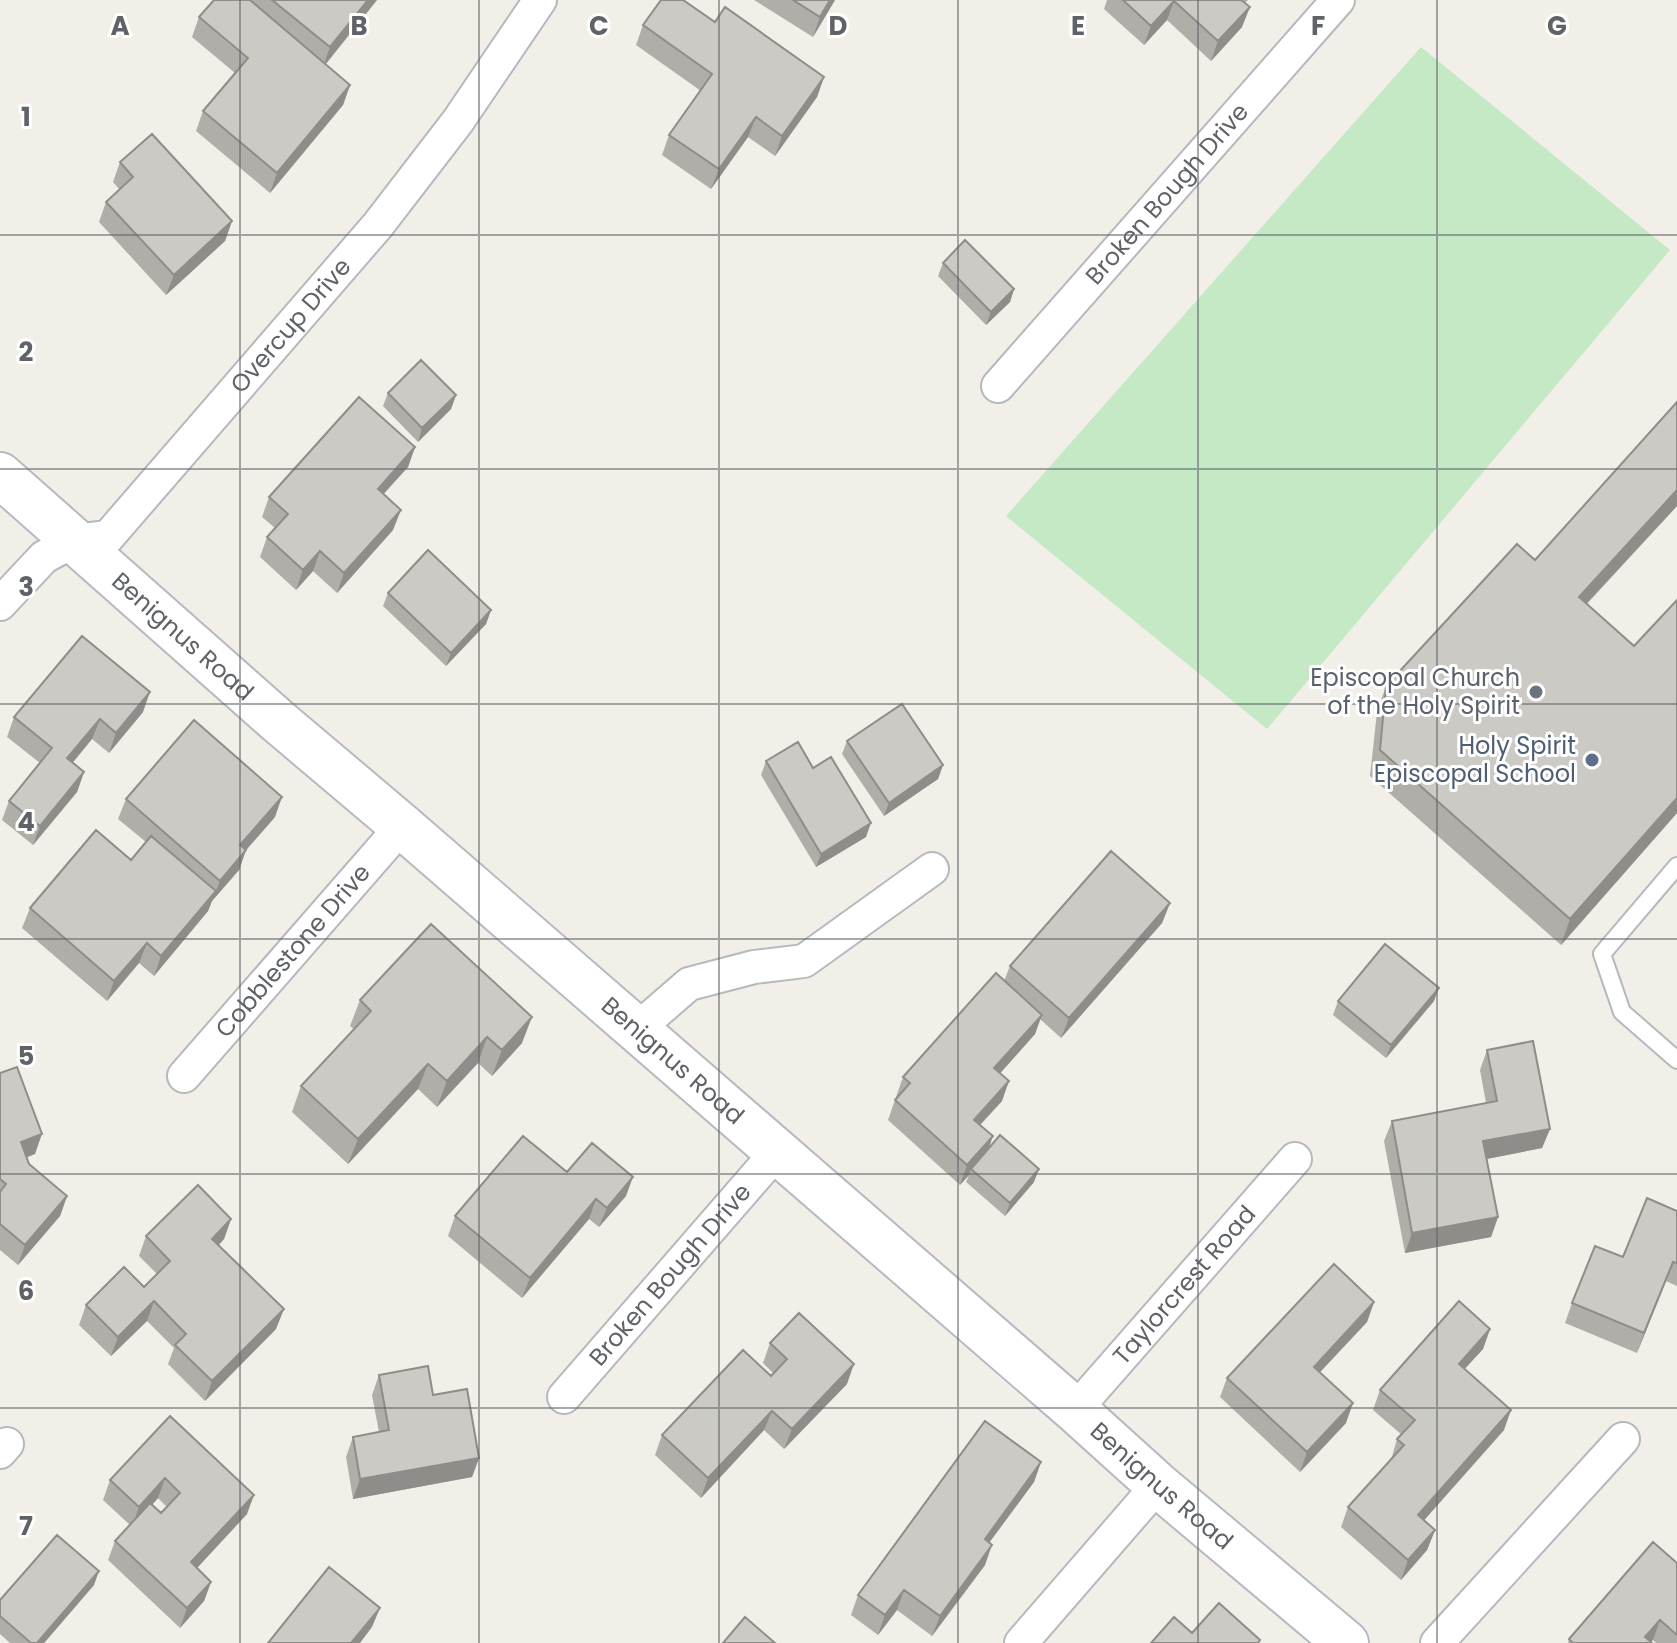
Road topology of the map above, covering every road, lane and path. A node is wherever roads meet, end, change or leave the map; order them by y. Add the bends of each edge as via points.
1 (540, 0) edge
2 (1338, 0) edge
3 (998, 386) dead end
4 (0, 475) edge
5 (74, 541) junction
6 (0, 604) edge
7 (402, 826) junction
8 (1677, 866) edge
9 (932, 869) dead end
10 (637, 1029) junction
11 (1677, 1060) edge
12 (184, 1076) dead end
13 (776, 1153) junction
14 (1295, 1159) dead end
15 (564, 1397) dead end
16 (1075, 1410) junction
17 (1623, 1439) dead end
18 (1158, 1485) junction
19 (1021, 1643) edge
20 (1346, 1643) edge
21 (1437, 1643) edge

1 - 5 street, Overcup Drive via 458,121 357,249 108,537
2 - 3 street, Broken Bough Drive
4 - 5 street, Benignus Road
5 - 6 street, Overcup Drive via 44,557
5 - 7 street, Benignus Road
7 - 10 street, Benignus Road
7 - 12 street, Cobblestone Drive
8 - 11 lane via 1602,954 1622,1012
9 - 10 street via 804,961 689,984
10 - 13 street, Benignus Road
13 - 15 street, Broken Bough Drive
13 - 16 street, Benignus Road
14 - 16 street, Taylorcrest Road
16 - 18 street, Benignus Road
17 - 21 street
18 - 19 street
18 - 20 street, Benignus Road

